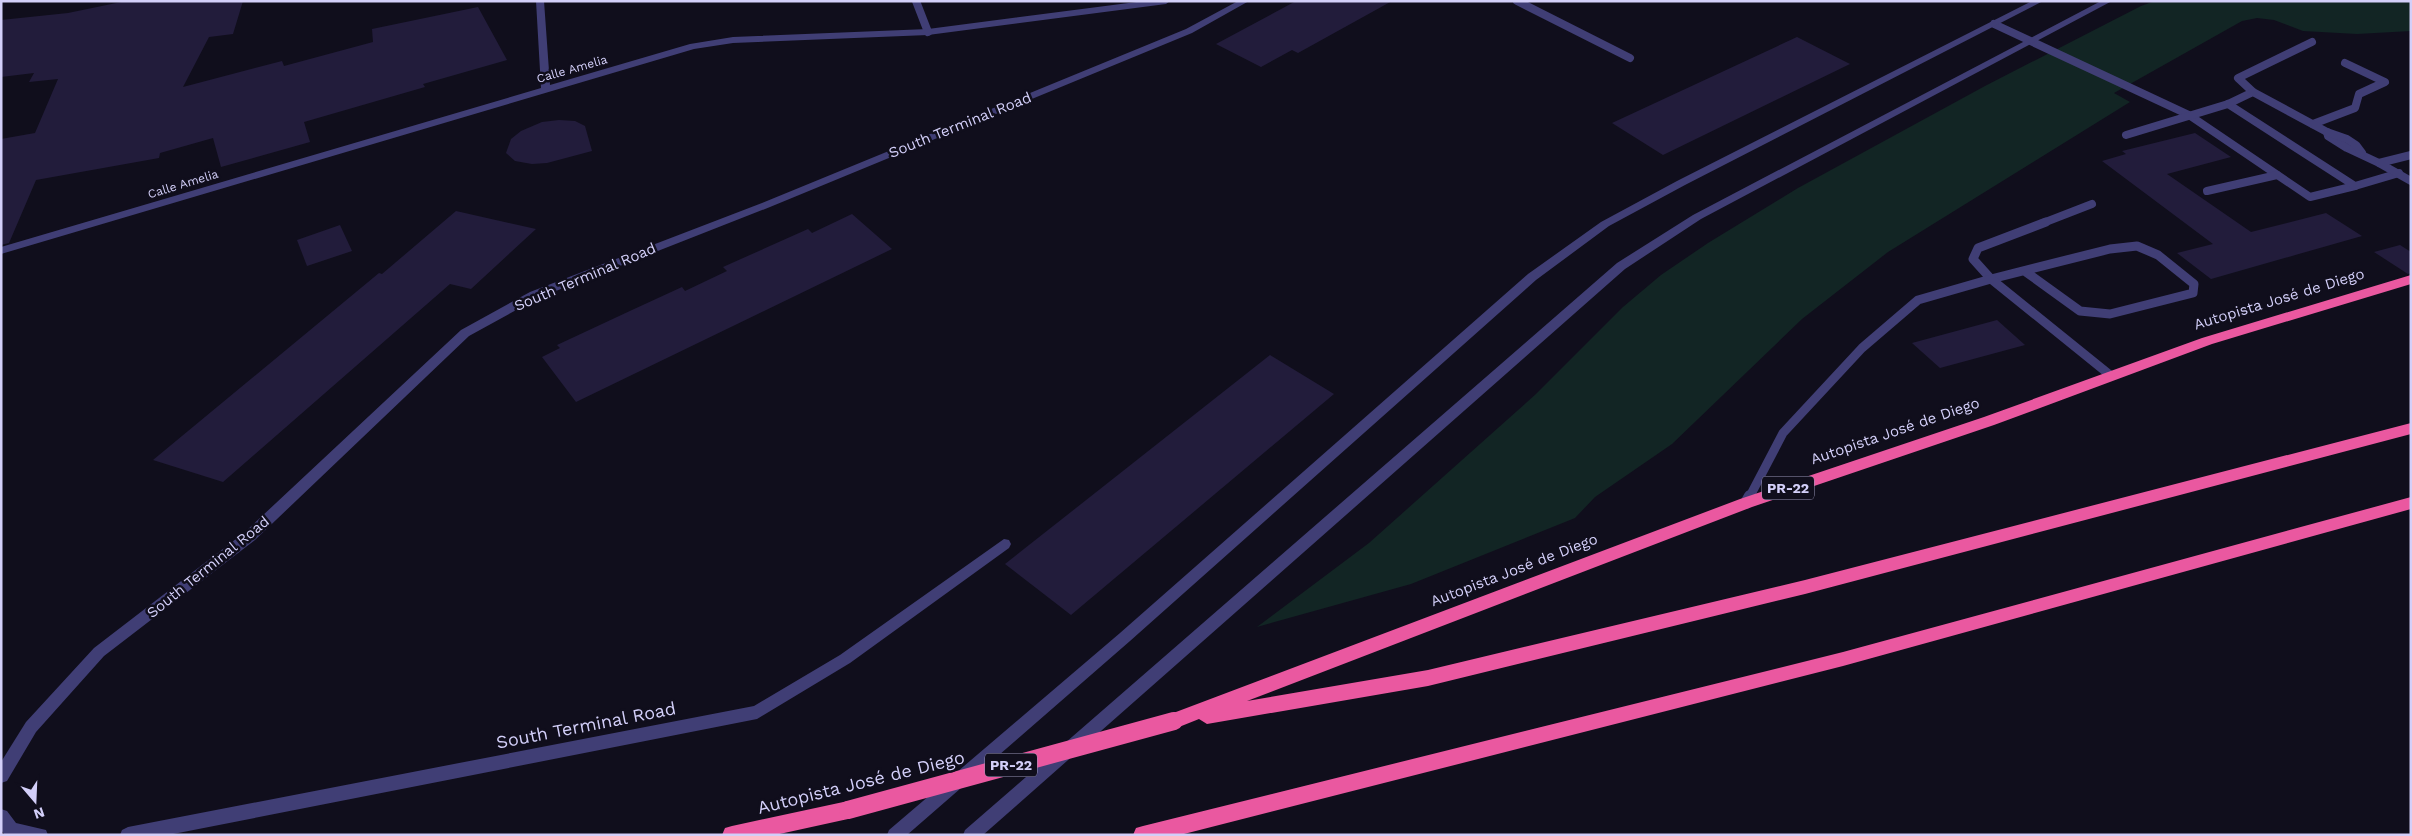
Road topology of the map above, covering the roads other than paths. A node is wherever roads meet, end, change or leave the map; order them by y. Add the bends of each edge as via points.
1 (540, 1) edge
2 (916, 1) edge
3 (1166, 1) edge
4 (1246, 1) edge
5 (1517, 1) edge
6 (2039, 1) edge
7 (2108, 1) edge
8 (1994, 24) junction
9 (928, 32) junction
10 (2034, 41) junction
11 (2312, 42) dead end
12 (1630, 58) dead end
13 (2345, 63) dead end
14 (546, 90) junction
15 (2253, 92) junction
16 (2228, 104) junction
17 (2189, 115) junction
18 (2313, 124) junction
19 (2126, 135) dead end
20 (2411, 155) edge
21 (2379, 163) junction
22 (2399, 174) junction
23 (2277, 176) junction
24 (2411, 181) edge
25 (2355, 186) junction
26 (2207, 192) dead end
27 (2092, 204) dead end
28 (1, 251) edge
29 (2026, 272) junction
30 (1992, 279) junction
31 (2411, 279) edge
32 (2110, 375) junction
33 (2411, 428) edge
34 (1746, 503) junction
35 (2411, 503) edge
36 (1004, 544) dead end
37 (1174, 721) junction
38 (1, 776) edge
39 (1, 816) edge
40 (40, 835) edge
41 (128, 835) edge
42 (732, 835) edge
43 (895, 835) edge
44 (971, 835) edge
45 (1143, 835) edge

1 - 14 street
2 - 9 lane
3 - 9 street, Calle Amelia
4 - 38 street, South Terminal Road via 1189,31 766,205 534,295 465,333 250,536 99,652 32,727
5 - 12 lane
6 - 8 street
7 - 10 street
8 - 10 lane
8 - 43 street via 1681,183 1605,224 1576,244 1532,277 1125,637
9 - 14 street, Calle Amelia via 717,42 693,46
10 - 17 lane
10 - 44 street via 1697,216 1621,266
11 - 15 lane via 2238,78
13 - 18 lane via 2385,82 2359,94 2355,108
14 - 28 street, Calle Amelia
15 - 16 lane
15 - 18 lane
16 - 17 lane
16 - 25 lane
17 - 19 lane
17 - 23 lane
18 - 21 lane via 2347,148
20 - 21 lane
21 - 22 lane
22 - 24 lane
22 - 25 lane
23 - 25 lane via 2310,196
23 - 26 lane
27 - 30 lane via 1978,248 1973,259
29 - 29 lane via 2110,249 2137,246 2158,255 2194,284 2193,292 2110,314 2080,310
29 - 30 lane
30 - 32 lane
30 - 34 lane via 1918,300 1862,348 1783,433
31 - 32 highway, Autopista José de Diego / PR-22 via 2207,341
32 - 34 highway, Autopista José de Diego / PR-22 via 1989,421
33 - 37 highway, Autopista José de Diego / PR-22 via 1805,587 1428,678
34 - 37 highway, Autopista José de Diego / PR-22
35 - 45 highway via 1843,659
36 - 41 street, South Terminal Road via 845,659 757,712
37 - 42 highway, Autopista José de Diego / PR-22, bridge via 848,810
39 - 40 street via 11,830

